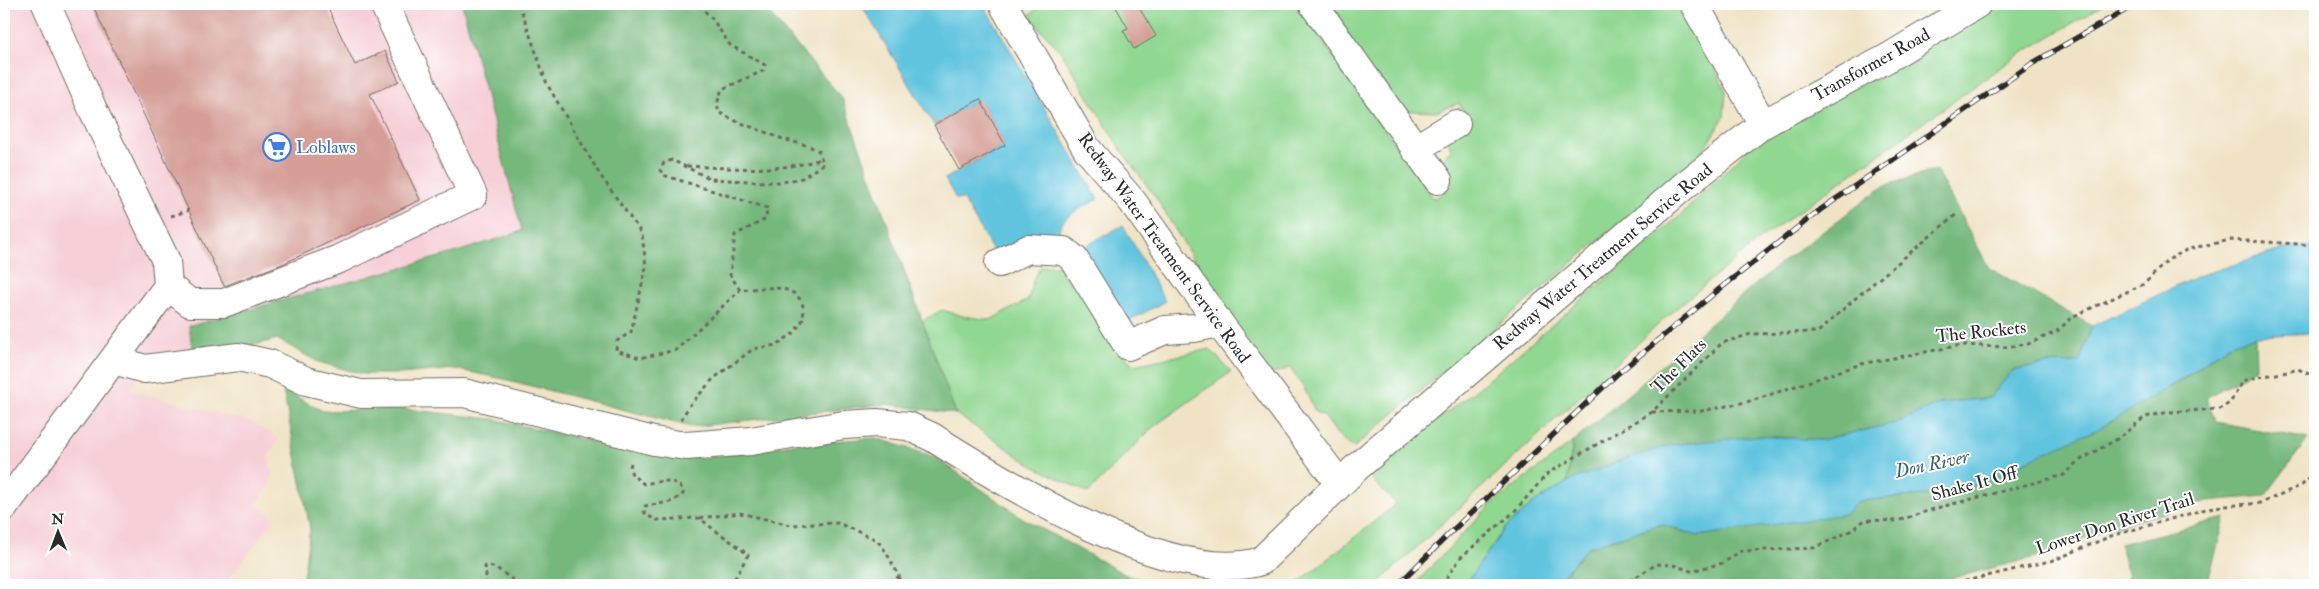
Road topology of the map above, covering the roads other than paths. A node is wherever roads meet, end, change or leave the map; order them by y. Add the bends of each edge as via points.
1 (46, 4) edge
2 (384, 4) edge
3 (1003, 4) edge
4 (1313, 4) edge
5 (1694, 4) edge
6 (1977, 4) edge
7 (1456, 124) dead end
8 (1763, 124) junction
9 (1415, 150) junction
10 (1438, 180) dead end
11 (999, 263) dead end
12 (168, 286) junction
13 (1219, 323) junction
14 (114, 360) junction
15 (1339, 483) junction
16 (4, 507) edge

1 - 12 lane via 166,261
2 - 12 lane via 473,195 339,259 224,302 190,303
3 - 13 lane, Redway Water Treatment Service Road via 1087,149 1132,201
4 - 9 lane
5 - 8 lane
6 - 8 lane, Transformer Road via 1886,59
7 - 9 lane
8 - 15 lane, Redway Water Treatment Service Road via 1685,185
9 - 10 lane
11 - 13 lane via 1028,249 1064,251 1074,259 1128,346 1165,330
12 - 14 lane
13 - 15 lane, Redway Water Treatment Service Road
14 - 15 lane, Redway Water Treatment Service Road via 145,369 238,357 270,364 306,381 361,394 464,393 686,446 751,441 844,425 878,423 908,426 1071,525 1124,552 1182,569 1220,574 1248,569 1261,562
14 - 16 lane

